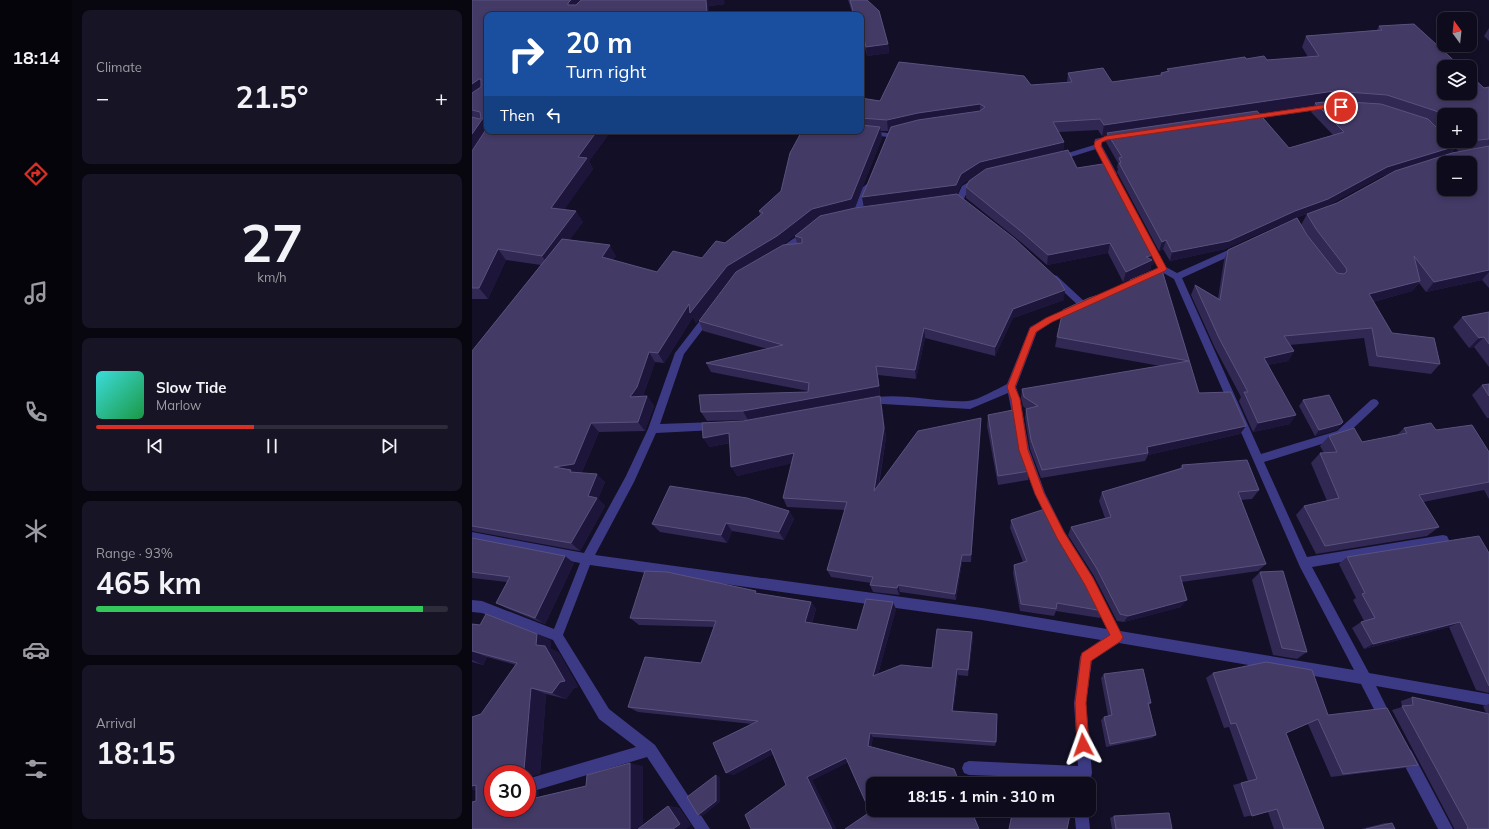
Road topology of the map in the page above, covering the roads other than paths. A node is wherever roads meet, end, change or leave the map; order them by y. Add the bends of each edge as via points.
1 (1336, 106) edge
2 (1236, 119) edge
3 (911, 130) edge
4 (864, 133) edge
5 (1129, 134) edge
6 (1098, 146) junction
7 (1053, 160) edge
8 (983, 176) edge
9 (871, 177) edge
10 (1116, 180) edge
11 (959, 201) edge
12 (857, 214) edge
13 (813, 227) edge
14 (1145, 235) edge
15 (1246, 245) edge
16 (784, 250) junction
17 (800, 250) edge
18 (770, 258) edge
19 (1045, 270) edge
20 (1155, 272) junction
21 (1177, 277) junction
22 (1090, 301) junction
23 (713, 310) edge
24 (1011, 387) junction
25 (1374, 404) dead end
26 (856, 405) edge
27 (725, 426) edge
28 (653, 429) junction
29 (1258, 459) junction
30 (472, 537) edge
31 (1443, 540) edge
32 (587, 559) junction
33 (1304, 563) junction
34 (472, 606) edge
35 (556, 636) junction
36 (1117, 637) junction
37 (1364, 678) junction
38 (1489, 700) edge
39 (1394, 733) edge
40 (1402, 746) edge
41 (650, 750) junction
42 (969, 768) dead end
43 (1072, 777) edge
44 (1084, 777) edge
45 (536, 783) edge
46 (1082, 817) edge
47 (703, 829) edge
48 (1083, 829) edge
49 (1446, 829) edge

1 - 2 street
3 - 4 street via 887,139
5 - 6 street via 1098,141
6 - 7 street
6 - 10 street
8 - 11 street via 966,188
9 - 12 street
13 - 16 street
14 - 20 street
15 - 21 street
16 - 17 street
16 - 18 street
19 - 22 street
20 - 21 street
20 - 22 street
21 - 29 street
22 - 24 street via 1033,330
23 - 28 street via 680,353
24 - 26 street via 970,404 883,400
24 - 36 street via 1024,450 1040,494
25 - 29 street via 1340,434
27 - 28 street
28 - 32 street via 630,479
29 - 33 street
30 - 32 street
31 - 33 street
32 - 35 street
32 - 36 street via 982,614
33 - 37 street
34 - 35 street via 482,607
35 - 41 street via 604,714
36 - 37 street
36 - 44 street via 1086,657 1080,703
37 - 38 street
37 - 39 street
40 - 49 street
41 - 45 street
41 - 47 street
42 - 43 street
46 - 48 street

